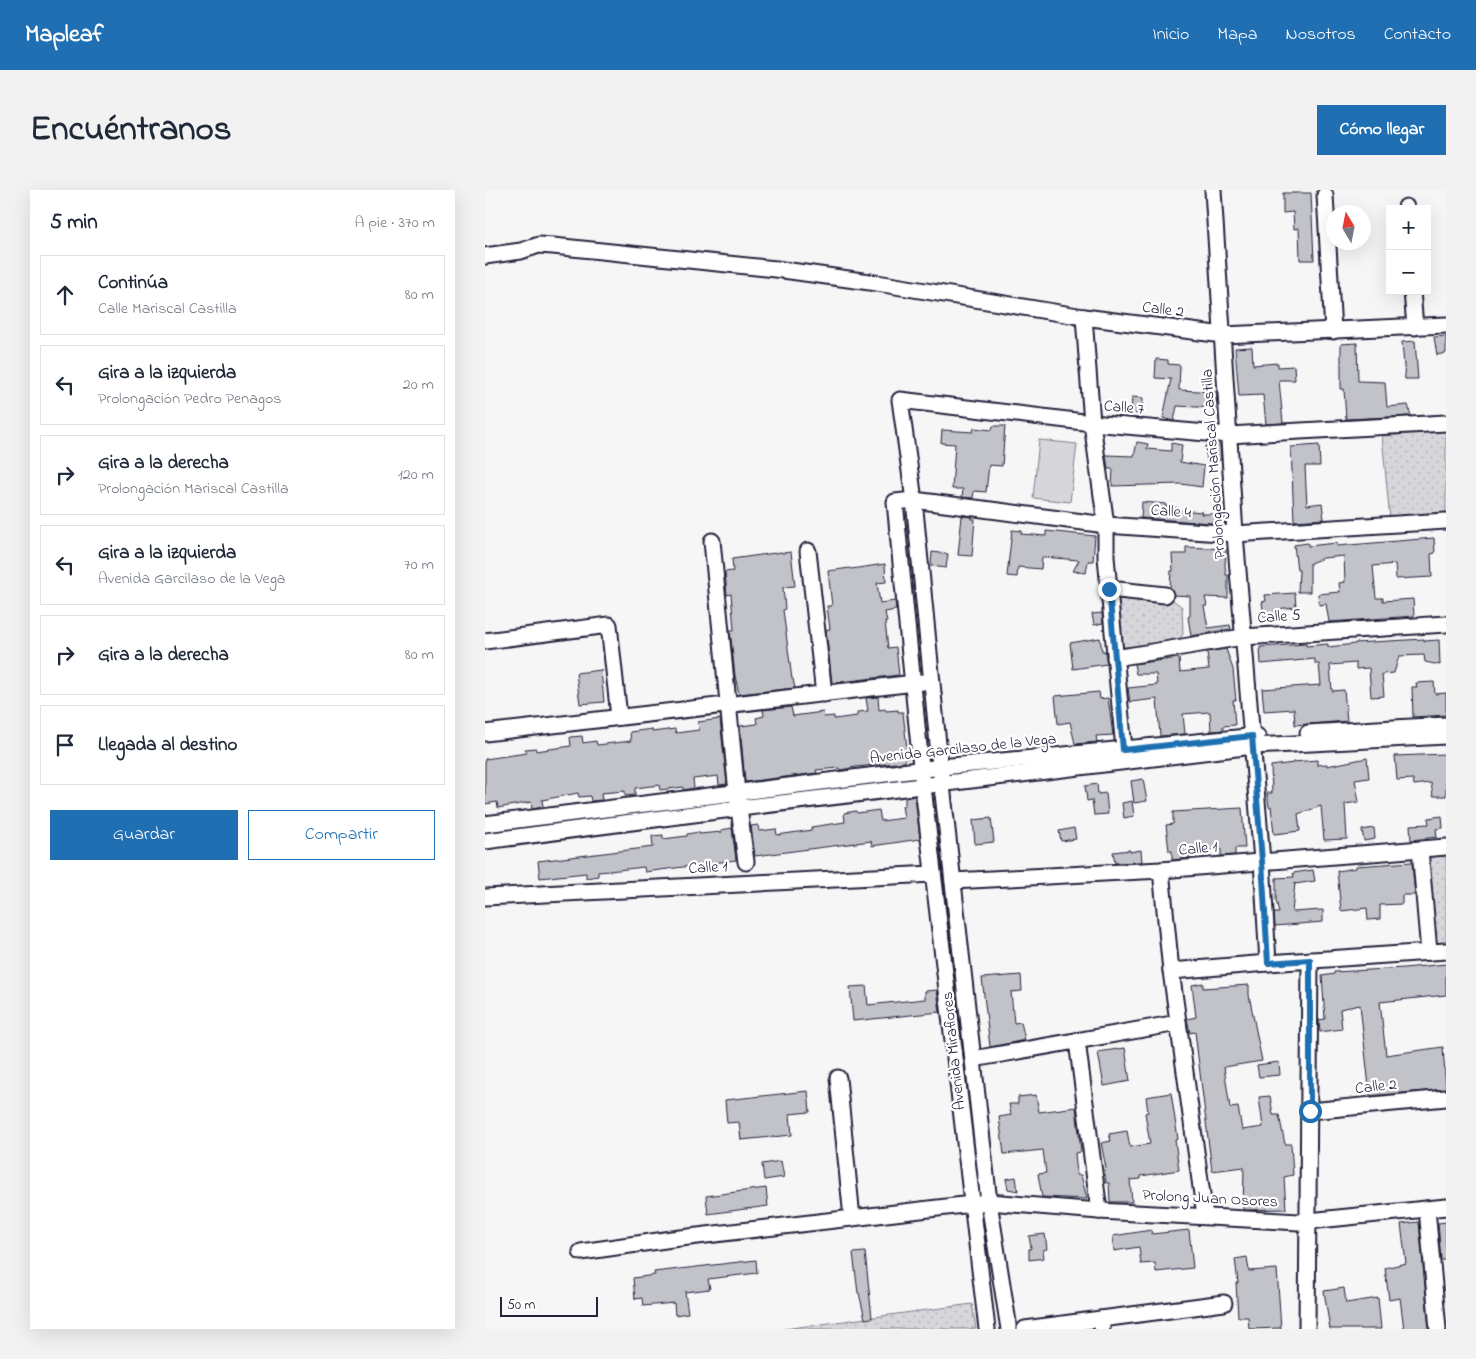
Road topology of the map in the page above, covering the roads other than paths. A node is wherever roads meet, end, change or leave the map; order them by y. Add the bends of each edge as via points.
1 (1213, 190) edge
2 (1325, 195) dead end
3 (485, 256) edge
4 (1412, 295) edge
5 (1084, 317) junction
6 (1446, 325) edge
7 (1415, 327) junction
8 (1333, 331) junction
9 (1223, 335) junction
10 (1091, 423) junction
11 (1446, 423) edge
12 (1229, 435) junction
13 (914, 500) junction
14 (895, 502) joint
15 (1446, 521) edge
16 (1106, 525) junction
17 (1235, 534) junction
18 (712, 540) dead end
19 (808, 551) dead end
20 (1109, 589) junction
21 (1165, 595) dead end
22 (1446, 624) edge
23 (1243, 637) junction
24 (485, 640) edge
25 (1115, 658) junction
26 (933, 681) junction
27 (913, 683) junction
28 (824, 694) junction
29 (730, 705) junction
30 (619, 716) junction
31 (1446, 725) edge
32 (485, 732) edge
33 (1446, 736) edge
34 (1252, 741) junction
35 (1124, 756) junction
36 (941, 767) junction
37 (921, 770) junction
38 (942, 785) junction
39 (923, 787) junction
40 (739, 800) junction
41 (485, 824) edge
42 (485, 841) edge
43 (1446, 847) edge
44 (1420, 849) junction
45 (1262, 861) junction
46 (746, 862) dead end
47 (1161, 870) junction
48 (933, 874) junction
49 (953, 881) junction
50 (485, 897) edge
51 (1446, 951) edge
52 (1429, 952) junction
53 (1310, 960) junction
54 (1268, 963) junction
55 (1171, 971) junction
56 (1178, 1023) junction
57 (1077, 1041) junction
58 (973, 1059) junction
59 (838, 1078) dead end
60 (1446, 1098) edge
61 (1310, 1111) junction
62 (989, 1202) junction
63 (973, 1204) junction
64 (1446, 1207) edge
65 (1427, 1209) junction
66 (1099, 1211) junction
67 (1205, 1216) junction
68 (852, 1218) junction
69 (1304, 1222) junction
70 (581, 1252) dead end
71 (1224, 1303) dead end
72 (1101, 1324) edge
73 (987, 1329) edge
74 (1009, 1329) edge
75 (1025, 1329) edge
76 (1297, 1329) edge
77 (1307, 1329) edge
78 (1438, 1329) edge

1 - 9 street, Prolongación Mariscal Castilla
2 - 8 street
3 - 5 street, Calle 2 via 539,245 553,246 776,269
4 - 7 street
5 - 9 street, Calle 2
5 - 10 street
6 - 7 street, Calle 2
7 - 8 street, Calle 2
8 - 9 street, Calle 2
9 - 12 street, Prolongación Mariscal Castilla
10 - 12 street, Calle 7
10 - 13 street, Calle 7 via 900,400
10 - 16 street
11 - 12 street, Calle 7
12 - 17 street, Prolongación Mariscal Castilla
13 - 14 street, Calle 4
13 - 16 street, Calle 4
13 - 26 street, Avenida Miraflores
14 - 27 street, Avenida Miraflores
15 - 17 street, Calle 4
16 - 17 street, Calle 4
16 - 20 street
17 - 23 street, Prolongación Mariscal Castilla
18 - 29 street
19 - 28 street
20 - 21 street
20 - 25 street
22 - 23 street, Calle 5
23 - 25 street, Calle 5
23 - 34 street, Prolongación Mariscal Castilla
24 - 30 street via 609,625
25 - 35 street
26 - 27 street
26 - 36 street, Avenida Miraflores
27 - 28 street
27 - 37 street, Avenida Miraflores
28 - 29 street
29 - 30 street
29 - 40 street
30 - 32 street
31 - 34 street, Avenida Garcilaso de la Vega
33 - 34 street, Avenida Garcilaso de la Vega
34 - 35 street, Avenida Garcilaso de la Vega
34 - 45 street, Prolongación Mariscal Castilla
35 - 36 street, Avenida Garcilaso de la Vega
35 - 38 street, Avenida Garcilaso de la Vega
36 - 37 street, Avenida Garcilaso de la Vega
36 - 38 street, Avenida Miraflores
37 - 39 street, Avenida Miraflores
37 - 40 street, Avenida Garcilaso de la Vega
38 - 39 street, Avenida Garcilaso de la Vega
38 - 49 street, Avenida Miraflores
39 - 40 street, Avenida Garcilaso de la Vega
39 - 48 street, Avenida Miraflores
40 - 41 street, Avenida Garcilaso de la Vega
40 - 42 street
40 - 46 street
43 - 44 street, Calle 1
44 - 45 street, Calle 1
44 - 52 street
45 - 47 street, Calle 1
45 - 54 street, Prolongación Mariscal Castilla
47 - 49 street, Calle 1
47 - 55 street
48 - 50 street, Calle 1
48 - 63 street, Avenida Miraflores
49 - 58 street, Avenida Miraflores
51 - 52 street
52 - 53 street
53 - 54 street
53 - 61 street
54 - 55 street
55 - 56 street
56 - 57 street
56 - 67 street
57 - 58 street
57 - 66 street
58 - 62 street, Avenida Miraflores
59 - 68 street
60 - 61 street, Calle 2
61 - 69 street
62 - 63 street, Prolong Juan Osores
62 - 66 street, Prolong Juan Osores
62 - 74 street, Avenida Miraflores
63 - 68 street, Prolong Juan Osores
63 - 73 street, Avenida Miraflores
64 - 65 street, Prolong Juan Osores
65 - 69 street, Prolong Juan Osores
65 - 78 street
66 - 67 street, Prolong Juan Osores
67 - 69 street, Prolong Juan Osores
68 - 70 street, Prolong Juan Osores
69 - 76 street
69 - 77 street
71 - 72 street
72 - 75 street

